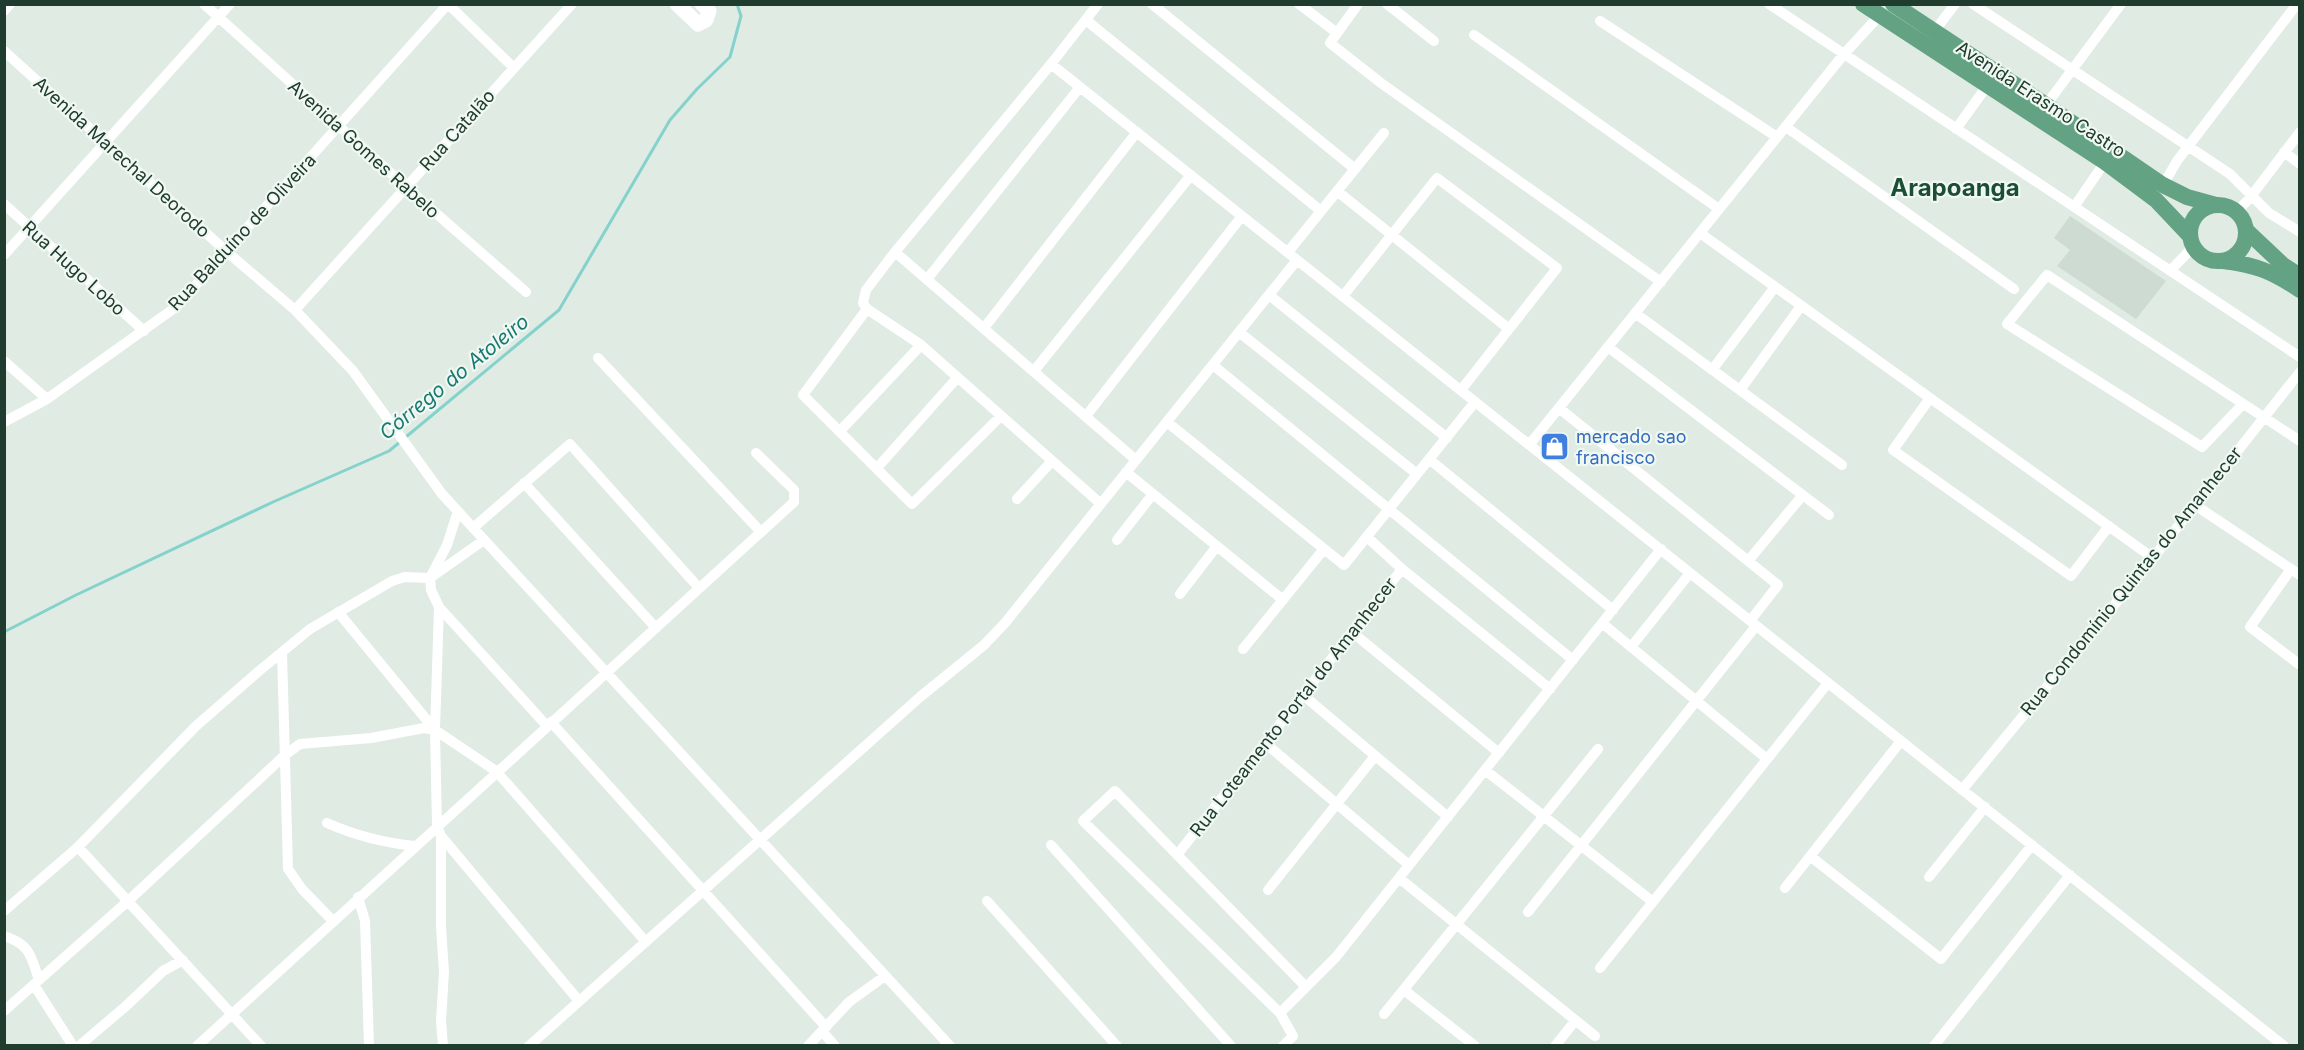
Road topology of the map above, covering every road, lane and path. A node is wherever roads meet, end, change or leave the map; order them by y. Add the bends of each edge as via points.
1 (10, 4) edge
2 (204, 4) edge
3 (230, 4) edge
4 (448, 4) edge
5 (572, 4) edge
6 (677, 4) edge
7 (702, 4) edge
8 (1098, 4) edge
9 (1152, 4) edge
10 (1299, 4) edge
11 (1358, 4) edge
12 (1388, 4) edge
13 (1769, 4) edge
14 (1863, 4) edge
15 (1893, 4) edge
16 (1955, 4) edge
17 (1973, 4) edge
18 (2121, 4) edge
19 (2297, 4) edge
20 (4, 11) edge
21 (1879, 16) junction
22 (219, 18) junction
23 (1086, 20) junction
24 (1600, 21) dead end
25 (1337, 33) junction
26 (1934, 33) junction
27 (1474, 35) dead end
28 (1434, 41) dead end
29 (4, 51) edge
30 (1844, 54) junction
31 (1051, 64) junction
32 (514, 68) junction
33 (2072, 71) junction
34 (1987, 86) junction
35 (1080, 87) junction
36 (2046, 105) junction
37 (339, 126) junction
38 (1786, 127) junction
39 (1956, 129) junction
40 (1137, 132) junction
41 (2300, 132) edge
42 (1384, 133) dead end
43 (1777, 137) junction
44 (107, 143) junction
45 (2187, 147) junction
46 (2284, 152) junction
47 (2105, 162) junction
48 (2300, 164) edge
49 (1355, 169) junction
50 (1191, 175) junction
51 (2163, 185) junction
52 (406, 187) junction
53 (1337, 191) junction
54 (2252, 196) junction
55 (4, 204) edge
56 (2216, 205) junction
57 (2074, 207) junction
58 (1719, 209) junction
59 (1321, 210) junction
60 (2237, 212) junction
61 (1242, 216) junction
62 (30, 227) junction
63 (2247, 231) junction
64 (2300, 232) edge
65 (1700, 233) junction
66 (1392, 235) junction
67 (2192, 242) junction
68 (227, 252) junction
69 (895, 252) junction
70 (1288, 252) junction
71 (4, 255) edge
72 (1297, 260) junction
73 (2223, 261) junction
74 (2170, 271) junction
75 (2300, 276) edge
76 (928, 279) junction
77 (1661, 282) junction
78 (1775, 287) junction
79 (2014, 289) dead end
80 (2300, 290) edge
81 (526, 292) dead end
82 (1269, 295) junction
83 (1343, 296) junction
84 (1801, 306) junction
85 (867, 309) junction
86 (295, 310) junction
87 (1635, 313) junction
88 (984, 328) junction
89 (1509, 329) junction
90 (144, 331) junction
91 (1239, 332) junction
92 (921, 345) junction
93 (1608, 347) junction
94 (2300, 357) edge
95 (598, 358) dead end
96 (4, 361) edge
97 (1213, 365) junction
98 (1712, 370) junction
99 (1034, 371) junction
100 (2300, 372) edge
101 (957, 378) junction
102 (1461, 390) junction
103 (1740, 390) junction
104 (1930, 398) junction
105 (47, 399) junction
106 (1475, 402) junction
107 (2243, 404) junction
108 (1559, 408) junction
109 (1001, 416) junction
110 (1086, 416) junction
111 (2264, 417) junction
112 (4, 422) edge
113 (1167, 422) junction
114 (840, 431) junction
115 (1446, 438) junction
116 (2300, 441) edge
117 (1529, 445) junction
118 (756, 453) dead end
119 (1429, 459) junction
120 (1136, 460) junction
121 (1052, 461) junction
122 (1842, 465) dead end
123 (877, 468) junction
124 (1126, 472) junction
125 (1418, 474) junction
126 (524, 483) junction
127 (1153, 494) junction
128 (1802, 496) junction
129 (1017, 499) dead end
130 (1101, 504) junction
131 (2195, 504) junction
132 (1389, 508) junction
133 (458, 511) junction
134 (1829, 515) dead end
135 (2109, 526) junction
136 (473, 528) junction
137 (761, 532) junction
138 (1367, 537) junction
139 (484, 540) junction
140 (1117, 540) dead end
141 (1217, 546) junction
142 (1324, 549) junction
143 (1661, 549) junction
144 (2153, 558) junction
145 (1748, 561) junction
146 (1402, 569) junction
147 (2295, 572) edge
148 (1690, 573) junction
149 (430, 578) junction
150 (699, 588) junction
151 (1180, 594) dead end
152 (1283, 600) junction
153 (439, 607) junction
154 (1613, 610) junction
155 (338, 612) junction
156 (1602, 623) junction
157 (1753, 623) junction
158 (656, 628) junction
159 (1352, 633) junction
160 (1631, 647) junction
161 (1244, 649) dead end
162 (282, 652) junction
163 (1573, 660) junction
164 (2300, 665) edge
165 (259, 671) junction
166 (606, 673) junction
167 (282, 676) junction
168 (1828, 683) junction
169 (1550, 689) junction
170 (1302, 695) junction
171 (1696, 701) junction
172 (549, 724) junction
173 (435, 730) junction
174 (1901, 741) junction
175 (1265, 743) junction
176 (1598, 749) dead end
177 (1499, 753) junction
178 (285, 755) junction
179 (1375, 756) junction
180 (1767, 759) junction
181 (1485, 770) junction
182 (496, 771) junction
183 (1962, 790) junction
184 (1337, 804) junction
185 (1985, 807) junction
186 (1543, 816) junction
187 (1448, 817) junction
188 (327, 823) dead end
189 (439, 831) junction
190 (761, 840) junction
191 (1051, 845) dead end
192 (2031, 845) junction
193 (415, 846) junction
194 (1581, 846) junction
195 (78, 847) junction
196 (1177, 855) junction
197 (1810, 856) junction
198 (1409, 865) junction
199 (2070, 875) junction
200 (1929, 877) dead end
201 (1399, 878) junction
202 (1785, 888) dead end
203 (1269, 890) dead end
204 (704, 891) junction
205 (358, 897) junction
206 (128, 901) junction
207 (987, 901) dead end
208 (1653, 902) junction
209 (4, 911) edge
210 (1528, 912) dead end
211 (333, 921) junction
212 (1455, 926) junction
213 (4, 936) edge
214 (646, 942) junction
215 (183, 960) junction
216 (1600, 968) dead end
217 (885, 976) junction
218 (37, 982) junction
219 (1306, 987) junction
220 (1404, 990) junction
221 (579, 1001) junction
222 (4, 1011) edge
223 (231, 1013) junction
224 (1280, 1013) junction
225 (1384, 1014) dead end
226 (1575, 1021) junction
227 (824, 1029) junction
228 (1595, 1036) dead end
229 (73, 1046) edge
230 (79, 1046) edge
231 (197, 1046) edge
232 (261, 1046) edge
233 (369, 1046) edge
234 (443, 1046) edge
235 (529, 1046) edge
236 (808, 1046) edge
237 (835, 1046) edge
238 (950, 1046) edge
239 (1117, 1046) edge
240 (1231, 1046) edge
241 (1283, 1046) edge
242 (1475, 1046) edge
243 (1555, 1046) edge
244 (1934, 1046) edge
245 (2284, 1046) edge

1 - 20 street
2 - 22 street, Avenida Gomes Rabelo
3 - 22 street
4 - 32 street
4 - 37 street, Rua Balduíno de Oliveira
5 - 32 street, Rua Catalão
6 - 7 street via 698,24 706,20 709,11
8 - 23 street
9 - 49 street
10 - 25 street
11 - 25 street
12 - 28 street
13 - 30 street
14 - 21 main road, Avenida Erasmo Castro
15 - 26 main road, Avenida Erasmo Castro
16 - 26 street
17 - 33 street
18 - 33 street
19 - 45 street
21 - 30 street
21 - 34 main road, Avenida Erasmo Castro
22 - 37 street, Avenida Gomes Rabelo
22 - 44 street
23 - 31 street
23 - 59 street
24 - 43 street
25 - 77 street via 1330,43
26 - 36 main road, Avenida Erasmo Castro
27 - 58 street
29 - 44 street, Avenida Marechal Deorodo
30 - 38 street
30 - 39 street
31 - 35 street
31 - 69 street
32 - 52 street, Rua Catalão
33 - 36 street
33 - 45 street
34 - 39 street
34 - 47 main road, Avenida Erasmo Castro
35 - 40 street
35 - 76 street
36 - 51 main road, Avenida Erasmo Castro
37 - 52 street, Avenida Gomes Rabelo
37 - 68 street, Rua Balduíno de Oliveira
38 - 43 street
38 - 79 street
39 - 57 street
40 - 50 street
40 - 88 street
41 - 46 street
42 - 49 street
43 - 58 street
44 - 62 street
44 - 68 street, Avenida Marechal Deorodo
45 - 51 street
45 - 54 street via 2230,174
46 - 48 street
46 - 54 street
47 - 57 street
47 - 67 main road, Avenida Erasmo Castro via 2156,200
49 - 53 street
50 - 61 street
50 - 99 street
51 - 56 main road, Avenida Erasmo Castro
52 - 81 street, Avenida Gomes Rabelo
52 - 86 street, Rua Catalão
53 - 59 street
53 - 66 street
54 - 60 street
54 - 64 street via 2269,213
55 - 62 street, Rua Hugo Lobo
56 - 60 main road
56 - 67 main road via 2197,215 2191,225
57 - 74 street
58 - 65 street
59 - 70 street
60 - 63 main road
61 - 70 street
61 - 110 street
62 - 71 street
62 - 90 street, Rua Hugo Lobo
63 - 73 main road via 2241,251
63 - 75 main road
65 - 77 street
65 - 78 street
66 - 83 street
66 - 89 street
66 - 89 street via 1437,178 1557,268
67 - 73 main road via 2206,259
67 - 74 street
68 - 86 street, Avenida Marechal Deorodo
68 - 90 street, Rua Balduíno de Oliveira via 176,307
69 - 76 street
69 - 85 street via 866,290 863,303
70 - 72 street
72 - 82 street
72 - 83 street
73 - 80 main road via 2254,265
74 - 94 street
76 - 88 street
77 - 87 street
78 - 84 street
78 - 98 street
82 - 91 street
82 - 115 street
83 - 102 street
84 - 103 street
84 - 104 street
85 - 92 street
85 - 114 street via 803,395
86 - 133 street, Avenida Marechal Deorodo via 353,370
87 - 93 street
87 - 98 street
88 - 99 street
89 - 102 street
90 - 105 street, Rua Balduíno de Oliveira
91 - 97 street
91 - 125 street
92 - 101 street
92 - 114 street
93 - 108 street
93 - 128 street
95 - 137 street
96 - 105 street
97 - 113 street
97 - 132 street
98 - 103 street
99 - 110 street
100 - 111 street, Rua Condomínio Quintas do Amanhecer
101 - 109 street
101 - 123 street
102 - 106 street
103 - 122 street
104 - 135 street
104 - 135 street via 1893,450 2071,576
105 - 112 street, Rua Balduíno de Oliveira
106 - 115 street
106 - 117 street
107 - 107 street, Rua Condomínio Quintas do Amanhecer via 2048,275 2007,324 2202,447
107 - 111 street
108 - 117 street
108 - 145 street
109 - 121 street
109 - 123 street via 912,504
110 - 120 street
111 - 116 street
111 - 131 street, Rua Condomínio Quintas do Amanhecer
113 - 120 street
113 - 142 street
114 - 123 street
115 - 119 street
117 - 143 street
118 - 137 street via 789,483 795,497
119 - 125 street
119 - 154 street
120 - 124 street
121 - 129 street
121 - 130 street
124 - 127 street
124 - 130 street
125 - 132 street
126 - 136 street
126 - 150 street via 570,444
126 - 158 street
127 - 140 street
127 - 141 street
128 - 134 street
128 - 145 street
130 - 190 street via 984,645
131 - 144 street, Rua Condomínio Quintas do Amanhecer
131 - 147 street
132 - 138 street
132 - 163 street
133 - 136 street, Avenida Marechal Deorodo
133 - 149 street
135 - 144 street
136 - 139 street, Avenida Marechal Deorodo
137 - 150 street
138 - 142 street via 1344,565
138 - 146 street, Rua Loteamento Portal do Amanhecer
139 - 149 street
139 - 166 street, Avenida Marechal Deorodo
141 - 151 street
141 - 152 street
142 - 152 street
143 - 148 street
143 - 154 street
144 - 183 street, Rua Condomínio Quintas do Amanhecer
145 - 157 street via 1778,585
146 - 159 street, Rua Loteamento Portal do Amanhecer
146 - 169 street
147 - 164 street via 2250,627
148 - 157 street
148 - 160 street
149 - 153 street
149 - 155 street via 392,581
150 - 158 street
152 - 161 street
153 - 172 street
153 - 173 street
154 - 156 street
155 - 162 street
155 - 173 street
156 - 160 street
156 - 163 street
157 - 168 street
157 - 171 street
158 - 166 street
159 - 170 street, Rua Loteamento Portal do Amanhecer
159 - 177 street
160 - 171 street
162 - 165 street
162 - 167 street
163 - 169 street
165 - 167 street
165 - 195 street via 196,726
166 - 172 street
166 - 190 street, Avenida Marechal Deorodo
167 - 178 street
168 - 174 street
168 - 180 street
169 - 177 street
170 - 175 street, Rua Loteamento Portal do Amanhecer
170 - 179 street
171 - 180 street
171 - 194 street
172 - 182 street
172 - 204 street
173 - 178 street via 424,728 371,738 300,744
173 - 182 street
173 - 189 street
174 - 183 street
174 - 197 street
175 - 184 street
175 - 196 street, Rua Loteamento Portal do Amanhecer
176 - 186 street
177 - 181 street
178 - 206 street
178 - 211 street via 288,869
179 - 184 street
179 - 187 street
180 - 208 street
181 - 186 street
181 - 187 street
182 - 189 street
182 - 214 street
183 - 185 street
184 - 198 street
184 - 203 street
185 - 192 street
185 - 200 street
186 - 194 street
186 - 212 street
187 - 198 street
188 - 193 street
189 - 193 street
189 - 221 street
189 - 234 street
190 - 204 street
190 - 217 street, Avenida Marechal Deorodo
191 - 240 street
192 - 197 street via 1941,959
192 - 199 street
193 - 205 street
194 - 208 street
194 - 210 street
195 - 206 street
195 - 209 street
196 - 219 street
196 - 224 street via 1114,791 1083,821
197 - 202 street
198 - 201 street
199 - 244 street
199 - 245 street
201 - 212 street
201 - 219 street via 1336,957
204 - 214 street
204 - 227 street
205 - 211 street
205 - 233 street via 365,921
206 - 215 street
206 - 218 street
207 - 239 street
208 - 216 street
211 - 223 street
212 - 220 street
212 - 226 street
213 - 218 street via 28,949
214 - 221 street
215 - 223 street
215 - 230 street via 154,978
217 - 227 street via 849,1002
217 - 238 street, Avenida Marechal Deorodo
218 - 222 street
218 - 229 street
219 - 224 street
220 - 225 street
220 - 242 street
221 - 235 street
223 - 231 street
223 - 232 street
224 - 241 street via 1293,1036
226 - 228 street
226 - 243 street
227 - 236 street
227 - 237 street

